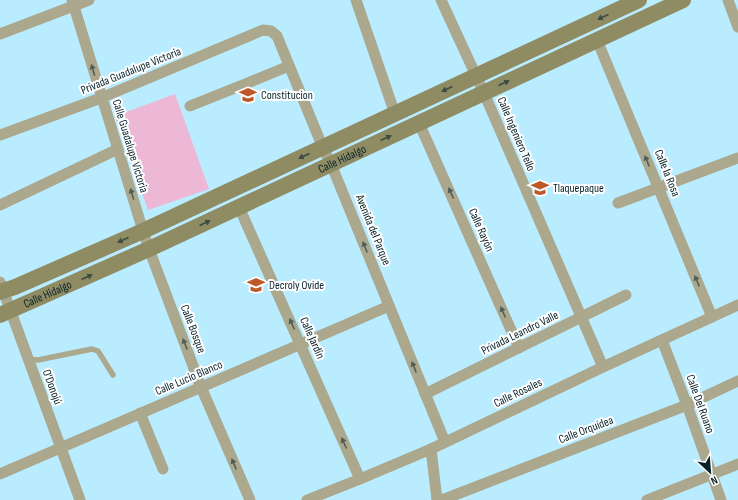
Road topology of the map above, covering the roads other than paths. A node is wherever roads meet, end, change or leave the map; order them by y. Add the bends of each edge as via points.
1 (90, 0) edge
2 (356, 0) edge
3 (441, 0) edge
4 (638, 0) edge
5 (683, 0) edge
6 (728, 0) edge
7 (73, 3) edge
8 (738, 27) edge
9 (271, 31) joint
10 (0, 34) edge
11 (597, 40) junction
12 (290, 66) junction
13 (476, 76) junction
14 (484, 92) junction
15 (101, 98) junction
16 (190, 106) dead end
17 (395, 114) junction
18 (419, 123) junction
19 (0, 135) edge
20 (323, 148) junction
21 (118, 149) junction
22 (738, 158) edge
23 (331, 164) junction
24 (658, 188) junction
25 (618, 203) dead end
26 (0, 205) edge
27 (239, 207) junction
28 (143, 232) junction
29 (149, 249) junction
30 (1, 288) edge
31 (626, 295) dead end
32 (738, 305) edge
33 (389, 306) junction
34 (5, 313) edge
35 (581, 317) junction
36 (712, 317) junction
37 (662, 340) junction
38 (300, 344) junction
39 (519, 348) junction
40 (28, 359) junction
41 (603, 366) junction
42 (114, 374) dead end
43 (738, 381) edge
44 (201, 387) junction
45 (425, 394) junction
46 (687, 405) junction
47 (140, 413) junction
48 (445, 442) junction
49 (61, 448) junction
50 (431, 449) junction
51 (738, 464) edge
52 (163, 469) dead end
53 (0, 474) edge
54 (712, 475) junction
55 (360, 479) junction
56 (80, 500) edge
57 (250, 500) edge
58 (307, 500) edge
59 (437, 500) edge
60 (442, 500) edge
61 (647, 500) edge
62 (721, 500) edge

1 - 7 street
2 - 17 street
3 - 13 street, Calle Ingeniero Tello
4 -> 13 street, Calle Hidalgo
5 - 11 street, Calle Hidalgo
6 - 8 street
7 - 10 street
15 -> 7 street, Calle Guadalupe Victoria
9 - 12 street, Avenida del Parque via 277,36
9 - 15 street, Privada Guadalupe Victoria via 264,30
14 -> 11 street, Calle Hidalgo
24 -> 11 street, Calle la Rosa
12 - 16 street
12 - 20 street, Avenida del Parque
13 - 14 street, Calle Ingeniero Tello
13 -> 17 street, Calle Hidalgo
14 - 18 street, Calle Hidalgo
14 - 35 street, Calle Ingeniero Tello
15 - 19 street, Privada Guadalupe Victoria
15 - 21 street, Calle Guadalupe Victoria
17 - 20 street, Calle Hidalgo
23 -> 18 street, Calle Hidalgo
39 -> 18 street, Calle Rayón
20 - 23 street, Avenida del Parque
20 -> 28 street, Calle Hidalgo
21 - 26 street
28 -> 21 street, Calle Guadalupe Victoria
22 - 24 street
23 - 27 street, Calle Hidalgo
33 -> 23 street, Avenida del Parque
24 - 25 street
36 -> 24 street, Calle la Rosa
29 -> 27 street, Calle Hidalgo
38 -> 27 street, Calle Jardín
28 - 29 street, Calle Bosque
28 -> 30 street, Calle Hidalgo via 15,287
34 -> 29 street, Calle Hidalgo
44 -> 29 street, Calle Bosque
30 - 34 street, O'Donojú
31 - 35 street, Privada Leandro Valle
32 - 36 street, Calle Rosales
33 - 38 street, Calle Lucio Blanco
45 -> 33 street, Avenida del Parque
34 - 40 street, O'Donojú
35 - 39 street, Privada Leandro Valle
35 - 41 street, Calle Ingeniero Tello
36 - 37 street, Calle Rosales
37 - 41 street, Calle Rosales
37 - 46 street, Calle Del Ruano
38 - 44 street, Calle Lucio Blanco
55 -> 38 street, Calle Jardín
39 - 45 street, Privada Leandro Valle
40 - 42 lane via 38,360 92,349 98,351
40 - 49 street, O'Donojú
41 - 48 street, Calle Rosales
43 - 46 street, Calle Orquídea
44 - 47 street, Calle Lucio Blanco
57 -> 44 street, Calle Bosque
45 - 48 street, Avenida del Parque
46 - 54 street, Calle Del Ruano
46 - 60 street, Calle Orquídea
47 - 49 street, Calle Lucio Blanco
47 - 52 street
48 - 50 street, Calle Rosales
49 - 53 street, Calle Lucio Blanco
49 - 56 street, O'Donojú
50 - 55 street, Calle Rosales
50 - 59 street
51 - 54 street
54 - 61 street
54 - 62 street, Calle Del Ruano
55 - 58 street, Calle Rosales

